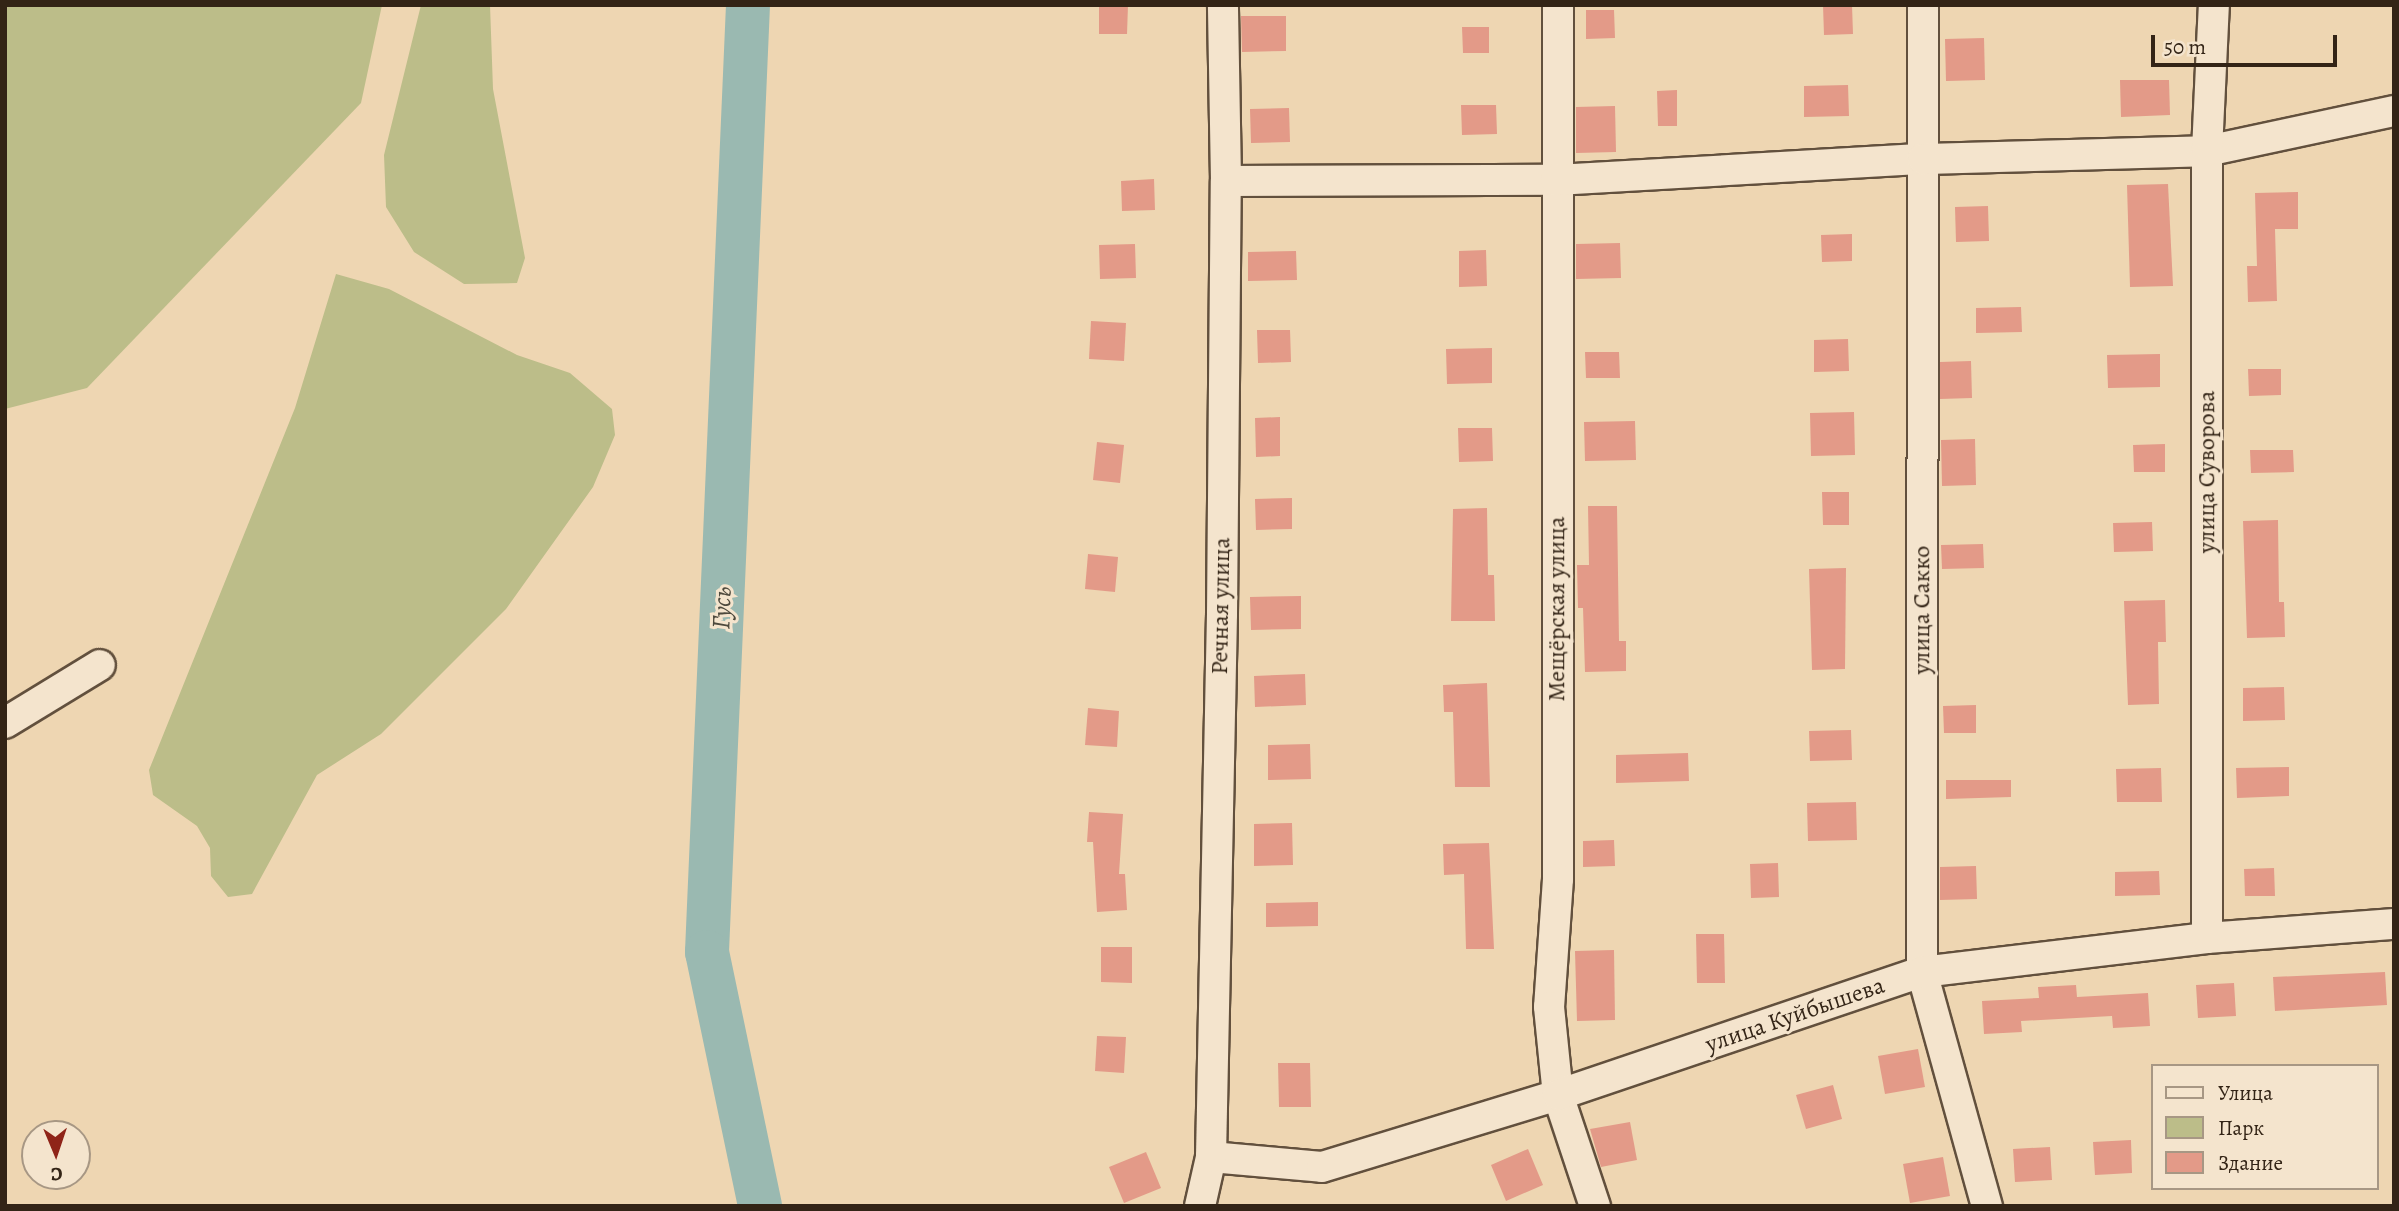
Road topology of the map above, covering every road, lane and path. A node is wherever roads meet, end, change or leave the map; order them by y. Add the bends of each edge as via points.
1 (1223, 5) edge
2 (1558, 5) edge
3 (1923, 5) edge
4 (2214, 5) edge
5 (2394, 111) edge
6 (2207, 151) junction
7 (1923, 159) junction
8 (1556, 180) junction
9 (1226, 181) junction
10 (100, 665) dead end
11 (5, 723) edge
12 (2394, 924) edge
13 (2207, 939) junction
14 (1922, 972) junction
15 (1558, 1095) junction
16 (1211, 1157) junction
17 (1200, 1206) edge
18 (1595, 1206) edge
19 (1987, 1206) edge

1 - 9 street, Речная улица
2 - 8 street, Мещёрская улица
3 - 7 street, улица Сакко
4 - 6 street, улица Суворова
5 - 6 street
6 - 7 street
6 - 13 street, улица Суворова
7 - 8 street
7 - 14 street, улица Сакко
8 - 9 street
8 - 15 street, Мещёрская улица via 1558,879 1549,1007
9 - 16 street, Речная улица
10 - 11 street
12 - 13 street, улица Куйбышева
13 - 14 street, улица Куйбышева
14 - 15 street, улица Куйбышева
14 - 19 street, улица Сакко
15 - 16 street, улица Куйбышева via 1322,1167
15 - 18 street, Мещёрская улица
16 - 17 street, Речная улица

